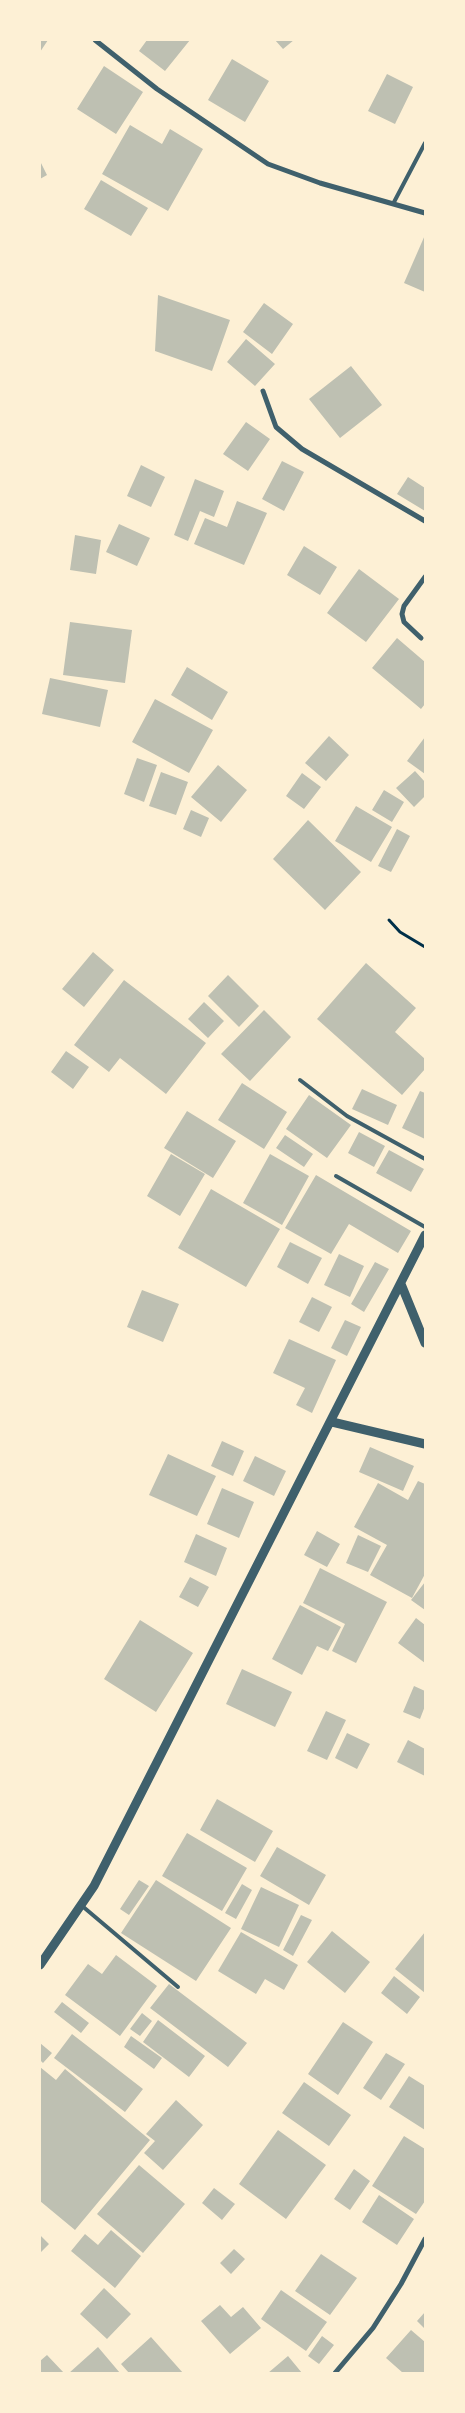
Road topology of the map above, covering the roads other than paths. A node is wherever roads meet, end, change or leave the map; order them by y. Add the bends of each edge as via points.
1 (94, 40) edge
2 (425, 143) edge
3 (393, 204) junction
4 (425, 213) edge
5 (263, 391) dead end
6 (425, 521) edge
7 (425, 576) edge
8 (421, 638) dead end
9 (300, 1080) dead end
10 (425, 1159) edge
11 (336, 1176) dead end
12 (425, 1227) edge
13 (425, 1235) edge
14 (401, 1284) junction
15 (425, 1343) edge
16 (332, 1422) junction
17 (425, 1444) edge
18 (81, 1905) junction
19 (40, 1965) edge
20 (178, 1987) dead end
21 (425, 2239) edge
22 (335, 2373) edge

1 - 3 street via 157,89 268,164
2 - 3 lane
3 - 4 street
5 - 6 street via 276,427 302,449
7 - 8 street via 402,614 404,622
9 - 10 lane via 347,1116
11 - 12 lane
13 - 14 street
14 - 15 street
14 - 16 street
16 - 17 street
16 - 18 street via 94,1886
18 - 19 street
18 - 20 lane
21 - 22 street via 373,2328

